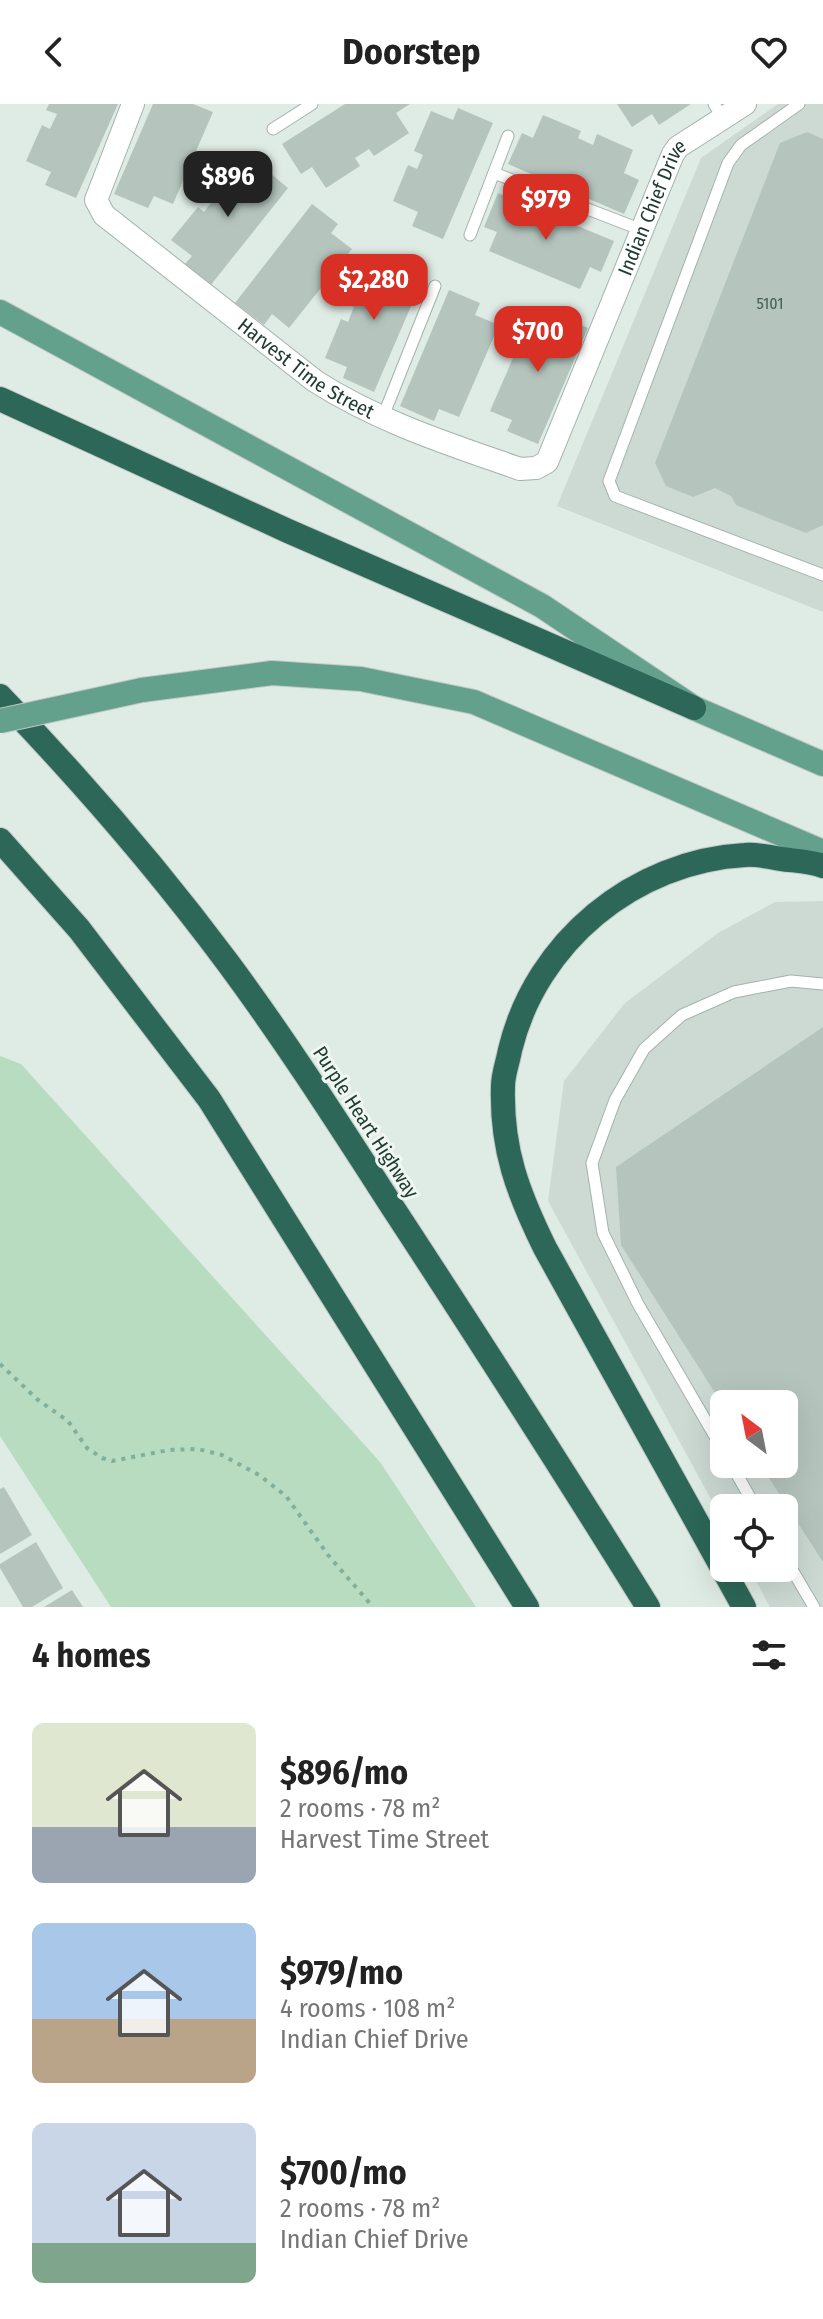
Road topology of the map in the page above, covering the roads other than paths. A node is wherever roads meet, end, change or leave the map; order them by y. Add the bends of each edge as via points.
1 (133, 104) edge
2 (312, 104) edge
3 (745, 104) edge
4 (799, 104) edge
5 (719, 111) edge
6 (273, 129) dead end
7 (508, 136) dead end
8 (494, 173) junction
9 (642, 230) junction
10 (470, 235) dead end
11 (435, 286) dead end
12 (0, 312) edge
13 (0, 399) edge
14 (382, 420) junction
15 (536, 468) joint
16 (823, 575) edge
17 (0, 702) edge
18 (694, 708) junction
19 (823, 764) edge
20 (0, 840) edge
21 (823, 852) edge
22 (823, 866) edge
23 (823, 984) edge
24 (710, 1428) edge
25 (798, 1580) edge
26 (527, 1607) edge
27 (648, 1607) edge
28 (744, 1607) edge
29 (814, 1607) edge

1 - 14 street, Harvest Time Street via 96,200 104,215 315,381
2 - 6 lane
3 - 5 street, Indian Chief Drive
4 - 16 lane via 741,145 728,163 609,481 615,496
5 - 9 street, Indian Chief Drive via 673,154
7 - 8 lane
8 - 9 lane
8 - 10 lane
9 - 15 street, Indian Chief Drive via 547,462
11 - 14 lane
12 - 18 main road via 542,606
13 - 18 highway
14 - 15 street, Harvest Time Street via 520,469
17 - 21 main road, bridge via 272,673 361,679 474,702
17 - 27 highway, Purple Heart Highway via 77,778 271,1023
18 - 19 main road
20 - 26 highway via 79,929 209,1099
22 - 28 highway via 747,854 685,864 629,890 578,928 542,972 517,1023 503,1083 505,1142 519,1195
23 - 24 lane via 791,981 734,992 682,1015 644,1049 615,1100 592,1163 603,1233
25 - 29 lane

